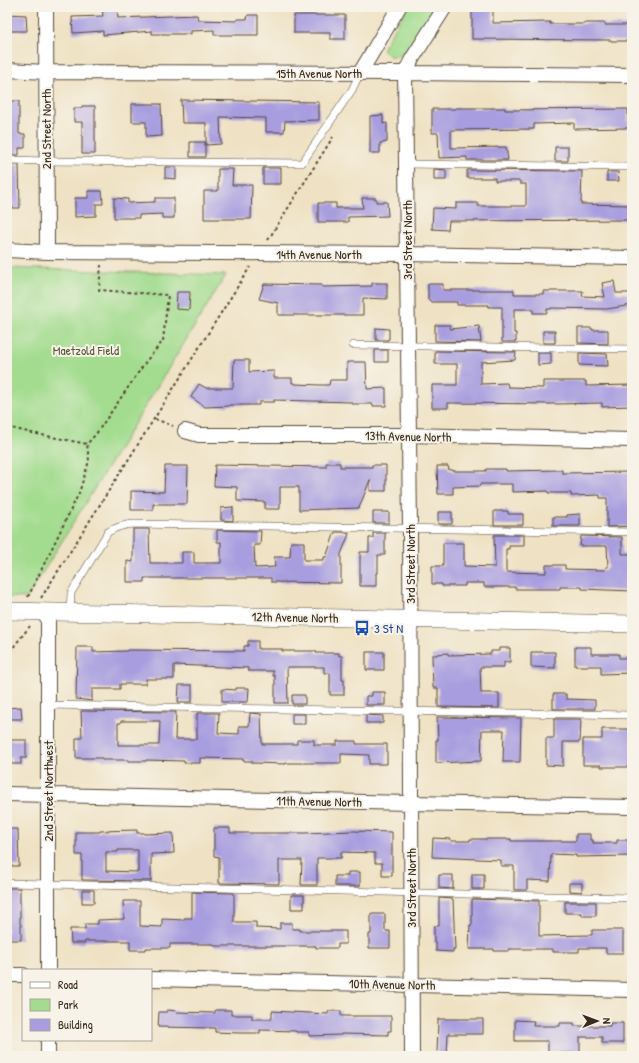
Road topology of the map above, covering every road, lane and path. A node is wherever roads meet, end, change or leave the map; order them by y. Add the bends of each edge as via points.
1 (46, 7) edge
2 (399, 7) edge
3 (445, 7) edge
4 (7, 70) edge
5 (46, 72) junction
6 (405, 72) junction
7 (360, 73) junction
8 (632, 75) edge
9 (7, 160) edge
10 (47, 161) junction
11 (407, 164) junction
12 (632, 167) edge
13 (7, 250) edge
14 (47, 252) junction
15 (407, 254) junction
16 (632, 258) edge
17 (251, 265) dead end
18 (100, 268) dead end
19 (353, 345) dead end
20 (407, 346) junction
21 (632, 349) edge
22 (155, 419) junction
23 (7, 427) edge
24 (185, 431) joint
25 (408, 435) junction
26 (632, 440) edge
27 (87, 444) junction
28 (410, 528) junction
29 (632, 532) edge
30 (28, 598) dead end
31 (43, 608) junction
32 (7, 612) edge
33 (70, 613) junction
34 (410, 619) junction
35 (32, 623) dead end
36 (632, 624) edge
37 (7, 657) edge
38 (47, 705) junction
39 (410, 711) junction
40 (632, 715) edge
41 (7, 794) edge
42 (48, 795) junction
43 (410, 803) junction
44 (632, 807) edge
45 (7, 883) edge
46 (49, 884) junction
47 (411, 893) junction
48 (632, 898) edge
49 (48, 969) edge
50 (7, 975) edge
51 (22, 975) edge
52 (152, 978) edge
53 (412, 985) junction
54 (632, 990) edge
55 (48, 1041) edge
56 (48, 1056) edge
57 (412, 1056) edge

1 - 5 street, 2nd Street North
2 - 7 street
3 - 6 street
4 - 5 street, 15th Avenue North
5 - 7 street, 15th Avenue North
5 - 10 street, 2nd Street North
6 - 7 street, 15th Avenue North
6 - 8 street, 15th Avenue North
6 - 11 street, 3rd Street North
7 - 10 lane via 352,90 302,163
9 - 10 lane
10 - 14 street, 2nd Street North
11 - 12 lane
11 - 15 street, 3rd Street North
13 - 14 street, 14th Avenue North
14 - 15 street, 14th Avenue North
15 - 16 street, 14th Avenue North
15 - 20 street, 3rd Street North
17 - 22 path
18 - 27 path via 99,290 168,295 163,341
19 - 20 lane
20 - 21 lane
20 - 25 street, 3rd Street North
22 - 24 path
22 - 31 path
23 - 27 path
24 - 25 street, 13th Avenue North via 199,435
25 - 26 street, 13th Avenue North
25 - 28 street, 3rd Street North
27 - 30 path via 89,460 79,493
28 - 29 lane
28 - 33 lane via 123,525 108,532 71,593
28 - 34 street, 3rd Street North
31 - 32 street, 12th Avenue North
31 - 33 street, 12th Avenue North
31 - 38 street, 2nd Street Northwest
33 - 34 street, 12th Avenue North
34 - 36 street, 12th Avenue North
34 - 39 street, 3rd Street North
35 - 37 path
38 - 39 lane
38 - 42 street, 2nd Street Northwest
39 - 40 lane
39 - 43 street, 3rd Street North
41 - 42 street, 11th Avenue North
42 - 43 street, 11th Avenue North
42 - 46 street, 2nd Street Northwest
43 - 44 street, 11th Avenue North
43 - 47 street, 3rd Street North
45 - 46 lane
46 - 47 lane
46 - 49 street, 2nd Street Northwest
47 - 48 lane
47 - 53 street, 3rd Street North
50 - 51 street
52 - 53 street, 10th Avenue North
53 - 54 street, 10th Avenue North
53 - 57 street, 3rd Street North
55 - 56 street

